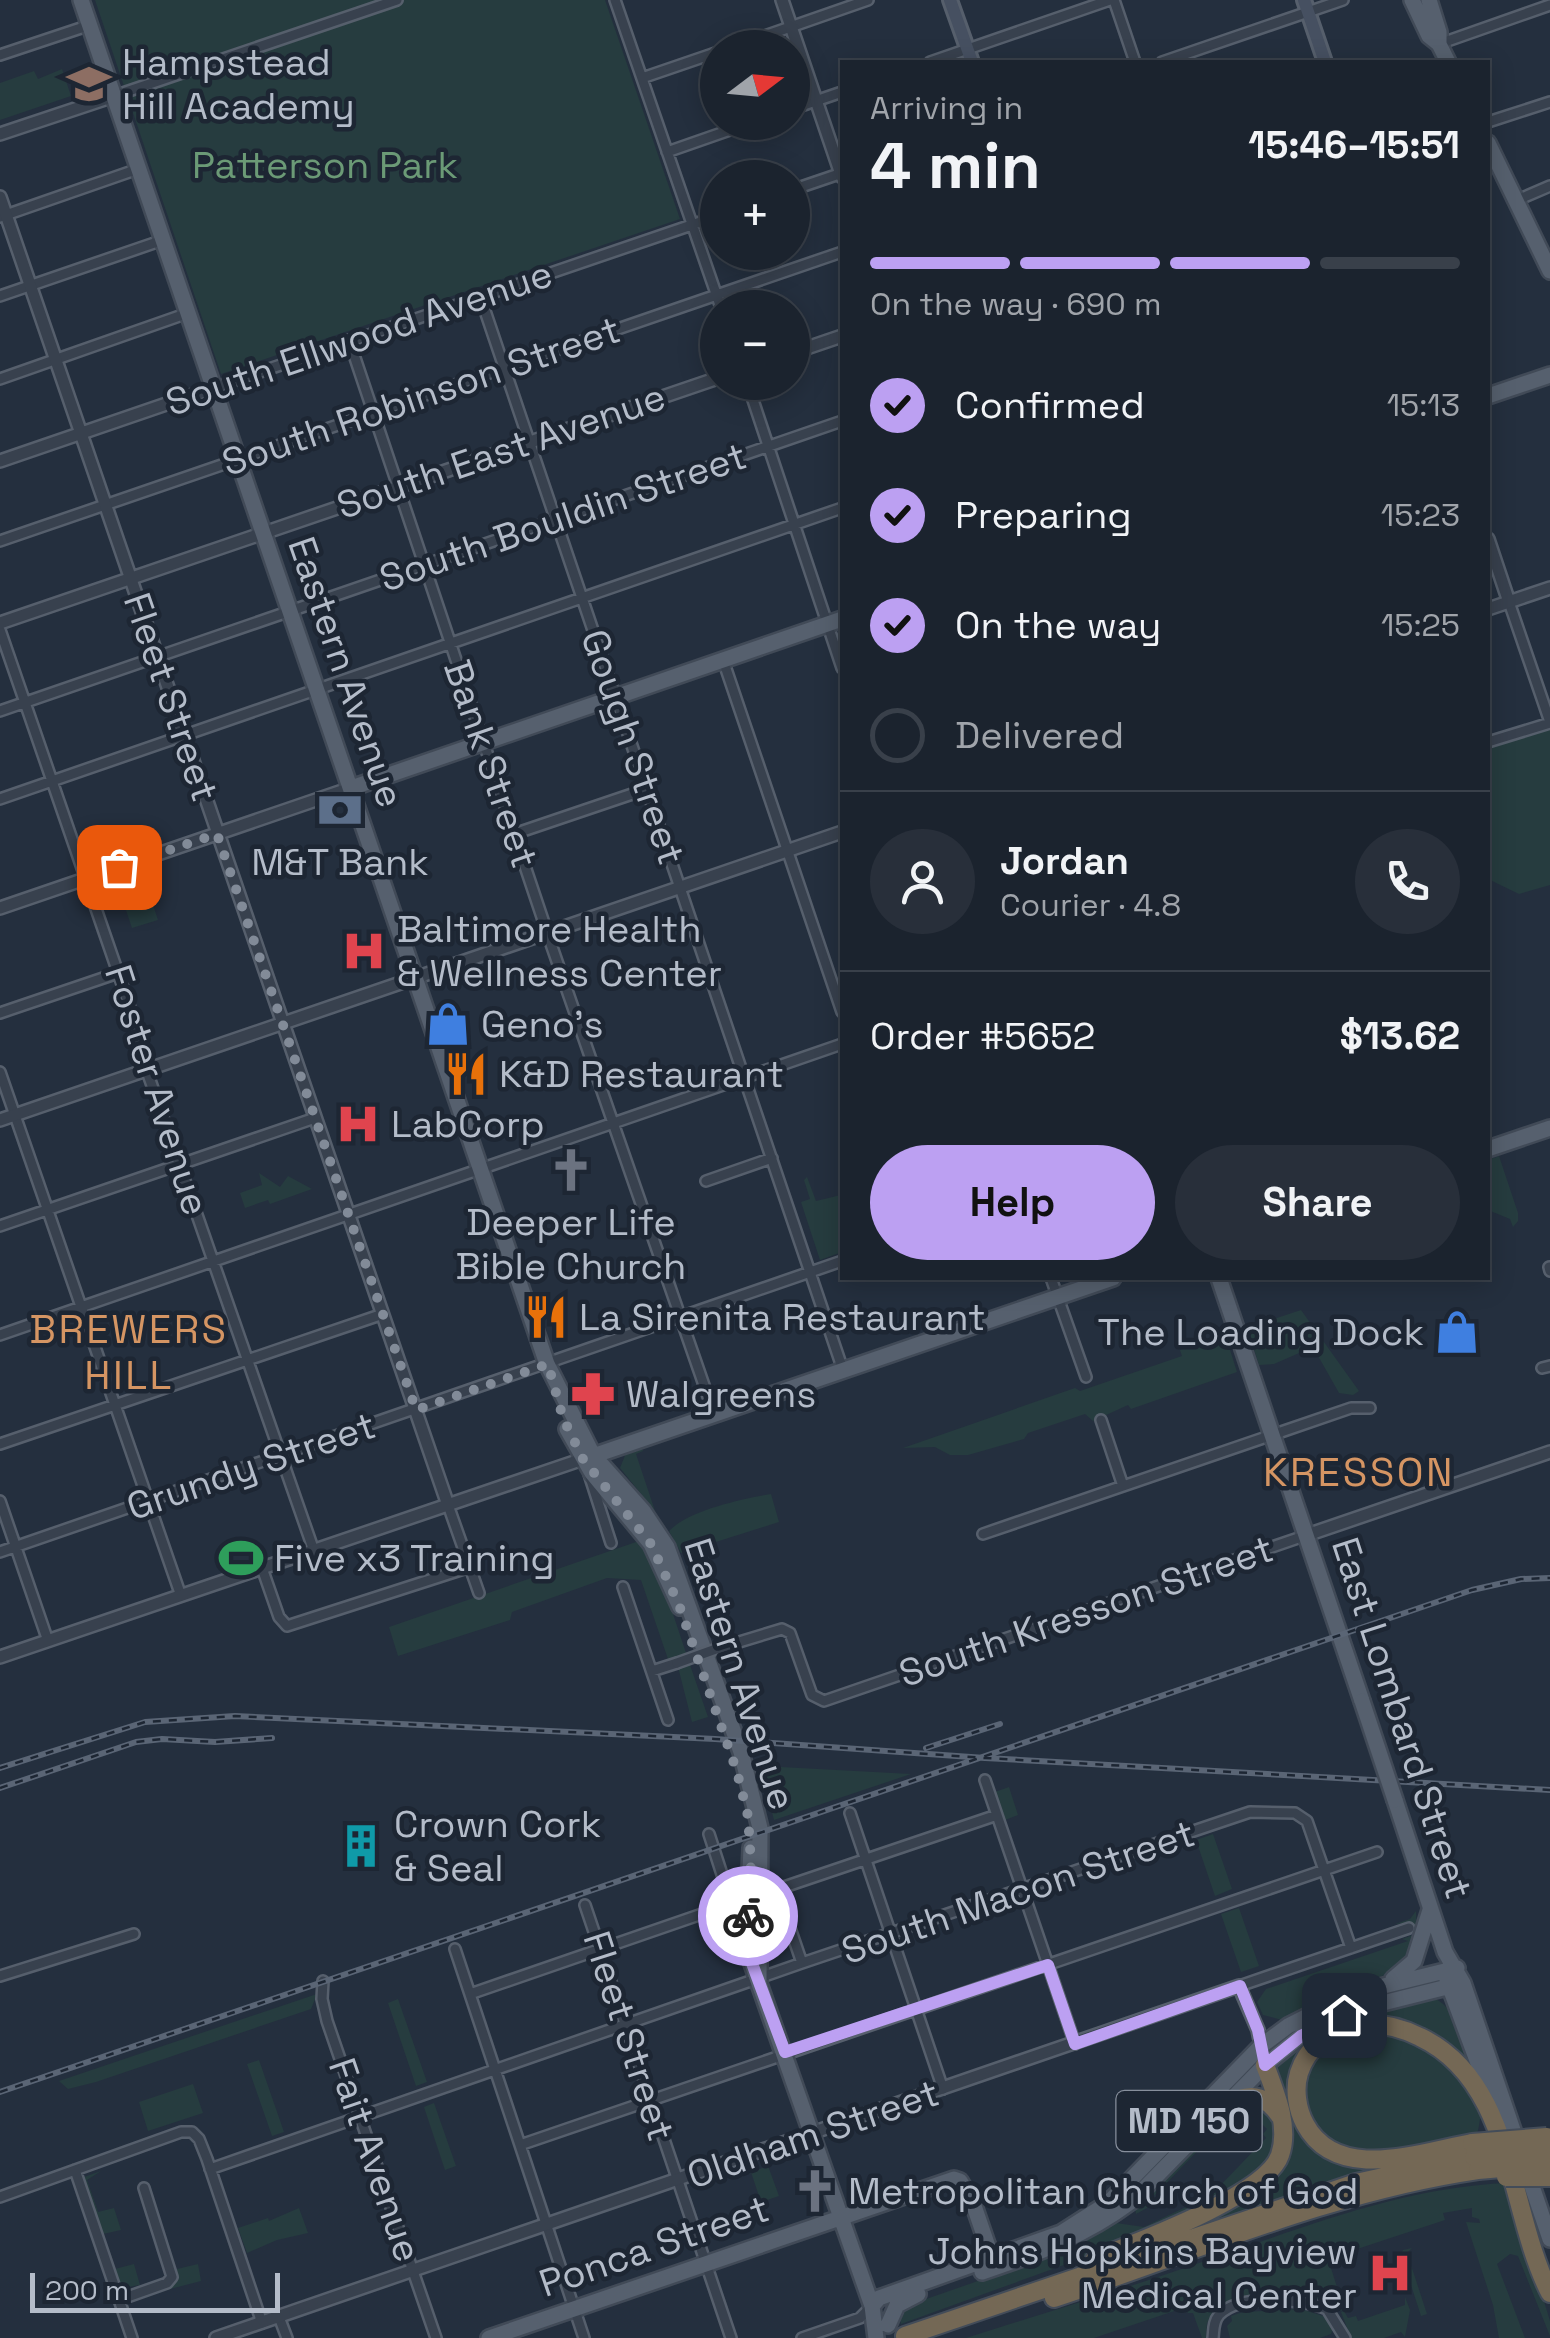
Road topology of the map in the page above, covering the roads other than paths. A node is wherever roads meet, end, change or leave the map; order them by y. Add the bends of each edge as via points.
1 (81, 0) edge
2 (398, 0) edge
3 (630, 0) edge
4 (782, 0) edge
5 (868, 0) edge
6 (950, 0) edge
7 (1112, 0) edge
8 (1342, 0) edge
9 (1412, 0) edge
10 (616, 2) edge
11 (1428, 4) edge
12 (1306, 6) edge
13 (1550, 6) edge
14 (90, 25) junction
15 (791, 26) junction
16 (780, 30) edge
17 (1439, 44) junction
18 (0, 55) edge
19 (969, 56) edge
20 (700, 58) edge
21 (943, 60) edge
22 (1135, 60) edge
23 (1167, 60) edge
24 (1325, 60) edge
25 (1447, 60) edge
26 (642, 78) junction
27 (840, 93) edge
28 (114, 96) junction
29 (816, 101) junction
30 (1550, 102) edge
31 (810, 103) edge
32 (1490, 121) edge
33 (0, 134) edge
34 (701, 140) edge
35 (1490, 148) edge
36 (667, 152) junction
37 (138, 168) junction
38 (840, 169) edge
39 (840, 176) edge
40 (810, 185) edge
41 (1550, 186) edge
42 (0, 197) edge
43 (1516, 201) junction
44 (3, 216) edge
45 (700, 222) edge
46 (692, 224) junction
47 (162, 240) junction
48 (840, 253) edge
49 (1550, 272) edge
50 (30, 286) junction
51 (714, 290) edge
52 (731, 290) edge
53 (0, 296) edge
54 (480, 296) junction
55 (700, 300) edge
56 (188, 313) junction
57 (840, 337) edge
58 (349, 340) junction
59 (810, 347) edge
60 (56, 360) junction
61 (505, 367) junction
62 (1550, 375) edge
63 (0, 379) edge
64 (700, 384) edge
65 (213, 388) junction
66 (1490, 395) edge
67 (752, 400) edge
68 (374, 412) junction
69 (840, 422) edge
70 (80, 433) junction
71 (530, 442) junction
72 (768, 446) junction
73 (238, 458) junction
74 (0, 461) edge
75 (398, 486) junction
76 (105, 504) junction
77 (840, 509) edge
78 (557, 521) junction
79 (794, 525) junction
80 (264, 532) junction
81 (0, 541) edge
82 (1490, 545) edge
83 (426, 566) junction
84 (130, 578) junction
85 (1550, 588) edge
86 (583, 597) junction
87 (1509, 602) junction
88 (1490, 608) edge
89 (291, 612) junction
90 (835, 622) edge
91 (0, 626) edge
92 (450, 643) junction
93 (840, 655) edge
94 (157, 658) junction
95 (723, 660) junction
96 (318, 690) junction
97 (614, 698) junction
98 (25, 703) junction
99 (0, 711) edge
100 (1550, 722) edge
101 (184, 736) junction
102 (1490, 741) edge
103 (484, 742) junction
104 (52, 781) junction
105 (351, 788) junction
106 (648, 789) junction
107 (0, 799) edge
108 (840, 833) edge
109 (217, 834) junction
110 (514, 834) junction
111 (787, 850) junction
112 (86, 878) junction
113 (680, 887) junction
114 (0, 908) edge
115 (547, 933) junction
116 (118, 973) junction
117 (416, 978) junction
118 (840, 1006) edge
119 (0, 1013) edge
120 (282, 1024) junction
121 (840, 1045) edge
122 (147, 1071) junction
123 (0, 1072) edge
124 (745, 1077) junction
125 (14, 1115) junction
126 (315, 1118) junction
127 (0, 1120) edge
128 (613, 1122) junction
129 (1550, 1128) edge
130 (1490, 1149) edge
131 (772, 1158) junction
132 (181, 1164) junction
133 (480, 1168) junction
134 (706, 1181) dead end
135 (48, 1210) junction
136 (348, 1215) junction
137 (0, 1226) edge
138 (214, 1262) junction
139 (840, 1262) edge
140 (811, 1274) junction
141 (1052, 1280) edge
142 (1107, 1280) edge
143 (1220, 1280) edge
144 (1057, 1296) junction
145 (82, 1308) junction
146 (382, 1314) junction
147 (681, 1319) junction
148 (0, 1335) edge
149 (248, 1360) junction
150 (548, 1364) junction
151 (843, 1370) junction
152 (1086, 1378) dead end
153 (115, 1405) junction
154 (1370, 1408) dead end
155 (416, 1410) junction
156 (714, 1414) junction
157 (1100, 1420) dead end
158 (1272, 1434) junction
159 (0, 1444) edge
160 (1550, 1452) edge
161 (281, 1456) junction
162 (588, 1457) junction
163 (1123, 1486) junction
164 (0, 1501) edge
165 (148, 1502) junction
166 (448, 1504) junction
167 (983, 1534) dead end
168 (1307, 1535) junction
169 (611, 1543) dead end
170 (16, 1547) junction
171 (314, 1550) junction
172 (0, 1552) edge
173 (470, 1567) junction
174 (262, 1568) junction
175 (624, 1587) dead end
176 (479, 1593) dead end
177 (181, 1596) junction
178 (48, 1641) junction
179 (0, 1657) edge
180 (652, 1671) junction
181 (668, 1720) dead end
182 (985, 1780) dead end
183 (850, 1813) dead end
184 (997, 1815) junction
185 (709, 1834) dead end
186 (1377, 1852) dead end
187 (866, 1859) junction
188 (1324, 1870) junction
189 (1022, 1889) junction
190 (749, 1897) junction
191 (729, 1901) junction
192 (1429, 1901) junction
193 (585, 1904) dead end
194 (1409, 1928) dead end
195 (134, 1934) dead end
196 (891, 1934) junction
197 (1351, 1948) junction
198 (454, 1949) dead end
199 (600, 1949) junction
200 (750, 1958) junction
201 (802, 1963) junction
202 (1048, 1965) junction
203 (0, 1976) edge
204 (1454, 1977) junction
205 (759, 1980) junction
206 (323, 1981) dead end
207 (1386, 1983) junction
208 (1240, 1986) junction
209 (470, 1994) junction
210 (916, 2010) junction
211 (625, 2024) junction
212 (1075, 2044) junction
213 (785, 2052) junction
214 (1263, 2055) junction
215 (496, 2071) junction
216 (943, 2090) junction
217 (650, 2100) junction
218 (1226, 2106) junction
219 (360, 2118) junction
220 (1282, 2118) junction
221 (812, 2135) junction
222 (1549, 2144) edge
223 (520, 2145) junction
224 (1476, 2162) junction
225 (1550, 2164) edge
226 (210, 2169) junction
227 (75, 2170) junction
228 (1550, 2177) edge
229 (677, 2180) junction
230 (144, 2188) dead end
231 (0, 2196) edge
232 (841, 2216) junction
233 (546, 2225) junction
234 (1550, 2240) edge
235 (706, 2263) junction
236 (993, 2263) junction
237 (412, 2270) junction
238 (1550, 2282) edge
239 (1550, 2292) edge
240 (119, 2300) junction
241 (872, 2306) junction
242 (574, 2308) junction
243 (279, 2317) junction
244 (262, 2323) junction
245 (892, 2333) edge
246 (132, 2338) edge
247 (216, 2338) edge
248 (286, 2338) edge
249 (436, 2338) edge
250 (489, 2338) edge
251 (584, 2338) edge
252 (732, 2338) edge
253 (802, 2338) edge
254 (936, 2338) edge
255 (1213, 2338) edge
256 (1345, 2338) edge

1 - 14 main road, Eastern Avenue
2 - 28 street
3 - 10 street
4 - 15 street
5 - 15 street
6 - 19 main road
7 - 19 street
7 - 22 street
8 - 12 street
9 - 17 main road
10 - 26 street
11 - 17 main road
12 - 23 street
12 - 24 main road
13 - 17 street
14 - 18 street
14 - 28 main road, Eastern Avenue
15 - 16 street
15 - 29 street
17 - 25 main road
19 - 21 street
20 - 26 street
26 - 36 street
27 - 29 street
28 - 33 street
28 - 37 main road, Eastern Avenue
29 - 31 street
29 - 38 street
30 - 32 street
34 - 36 street
35 - 43 main road
36 - 46 street
37 - 44 street
37 - 47 main road, Eastern Avenue
39 - 40 street
41 - 43 street
42 - 44 street, Fleet Street
43 - 49 main road
44 - 50 street, Fleet Street
45 - 46 street, South Ellwood Avenue
46 - 51 street
46 - 54 street, South Ellwood Avenue
47 - 50 street
47 - 56 main road, Eastern Avenue
48 - 52 street, South Robinson Street
50 - 53 street
50 - 60 street, Fleet Street
54 - 58 street, South Ellwood Avenue
54 - 61 street, Gough Street
55 - 61 street, South Robinson Street
56 - 60 street
56 - 65 main road, Eastern Avenue
57 - 59 street
58 - 65 street, South Ellwood Avenue
58 - 68 street, Bank Street
60 - 63 street
60 - 70 street, Fleet Street
61 - 68 street, South Robinson Street
61 - 71 street, Gough Street
62 - 66 main road
64 - 71 street, South East Avenue
65 - 70 street, South Ellwood Avenue
65 - 73 main road, Eastern Avenue
67 - 72 street
68 - 73 street, South Robinson Street
68 - 75 street, Bank Street
69 - 72 street, South Bouldin Street
70 - 74 street, South Ellwood Avenue
70 - 76 street, Fleet Street
71 - 75 street, South East Avenue
71 - 78 street, Gough Street
72 - 78 street, South Bouldin Street
72 - 79 street
73 - 76 street, South Robinson Street
73 - 80 main road, Eastern Avenue
75 - 80 street, South East Avenue
75 - 83 street, Bank Street
76 - 81 street, South Robinson Street
76 - 84 street, Fleet Street
77 - 79 street
78 - 83 street, South Bouldin Street
78 - 86 street, Gough Street
79 - 86 street
79 - 90 street
80 - 84 street, South East Avenue
80 - 89 main road, Eastern Avenue
82 - 87 street
83 - 89 street, South Bouldin Street
83 - 92 street, Bank Street
84 - 91 street, South East Avenue
84 - 94 street, Fleet Street
85 - 87 street
86 - 92 street
86 - 97 street, Gough Street
87 - 88 street
87 - 100 street
89 - 94 street, South Bouldin Street
89 - 96 main road, Eastern Avenue
90 - 93 street
90 - 95 main road
91 - 98 street, Foster Avenue
92 - 96 street
92 - 103 street, Bank Street
94 - 98 street, South Bouldin Street
94 - 101 street, Fleet Street
95 - 97 main road
95 - 111 street
96 - 101 street
96 - 105 main road, Eastern Avenue
97 - 103 main road
97 - 106 street, Gough Street
98 - 99 street, South Bouldin Street
98 - 104 street, Foster Avenue
100 - 102 street
101 - 104 street
101 - 109 street, Fleet Street
103 - 105 main road
103 - 110 street, Bank Street
104 - 107 street
104 - 112 street, Foster Avenue
105 - 109 street
105 - 117 main road, Eastern Avenue
106 - 110 street
106 - 113 street, Gough Street
108 - 111 street
109 - 112 street
109 - 120 street, Fleet Street
110 - 115 street, Bank Street
111 - 113 street
111 - 118 street
112 - 114 street
112 - 116 street, Foster Avenue
113 - 115 street
113 - 124 street, Gough Street
115 - 117 street
115 - 128 street, Bank Street
116 - 119 street
116 - 122 street, Foster Avenue
117 - 120 street
117 - 133 main road, Eastern Avenue
120 - 122 street
120 - 126 street, Fleet Street
121 - 124 street
122 - 125 street
122 - 132 street, Foster Avenue
123 - 125 street
124 - 128 street
124 - 131 street, Gough Street
125 - 127 street
125 - 135 street
126 - 132 street
126 - 136 street, Fleet Street
128 - 133 street
128 - 147 street, Bank Street
129 - 130 main road
131 - 134 street
131 - 140 street, Gough Street
132 - 135 street
132 - 138 street, Foster Avenue
133 - 136 street
133 - 150 main road, Eastern Avenue
135 - 137 street
135 - 145 street
136 - 138 street
136 - 146 street, Fleet Street
138 - 145 street
138 - 149 street, Foster Avenue
139 - 140 street, Grundy Street
140 - 147 street, Grundy Street
140 - 151 street, Gough Street
141 - 144 street
142 - 144 main road
143 - 158 main road, East Lombard Street
144 - 151 main road
144 - 152 street
145 - 148 street
145 - 153 street
146 - 149 street
146 - 155 street, Fleet Street
147 - 150 street, Grundy Street
147 - 156 street, Bank Street
149 - 153 street
149 - 161 street, Foster Avenue
150 - 155 street, Grundy Street
150 - 162 main road, Eastern Avenue via 563,1418
151 - 156 main road
153 - 159 street
153 - 165 street
154 - 158 street
155 - 161 street, Grundy Street
155 - 166 street, Fleet Street
156 - 162 main road
157 - 163 street
158 - 163 street
158 - 168 main road, East Lombard Street
160 - 168 street, South Kresson Street
161 - 165 street, Grundy Street
161 - 171 street, Foster Avenue
162 - 166 street
162 - 169 street, Eastern Avenue
162 - 190 main road, Eastern Avenue via 651,1544 679,1605 744,1794
162 - 205 main road, Eastern Avenue via 643,1511 667,1548 749,1779 761,1851
163 - 167 street
164 - 170 street
165 - 170 street, Grundy Street
165 - 177 street
166 - 171 street
166 - 173 street, Fleet Street
168 - 180 street, South Kresson Street, bridge via 824,1701 812,1695 790,1632 774,1629
168 - 192 main road, East Lombard Street, bridge
170 - 172 street, Grundy Street
170 - 178 street
171 - 174 street
173 - 174 street via 294,1626 280,1617
173 - 176 street, Fleet Street
174 - 177 street
175 - 180 street
177 - 178 street
178 - 179 street
180 - 181 street
182 - 184 street
183 - 187 street
184 - 187 street
184 - 189 street
185 - 191 street, Eastern Avenue
186 - 188 street
187 - 196 street
187 - 201 street via 780,1888
188 - 189 street, South Macon Street via 1304,1817 1254,1812
188 - 197 street, South Macon Street
188 - 202 street
189 - 196 street, South Macon Street
189 - 202 street
190 - 191 main road
190 - 200 main road, Eastern Avenue
191 - 199 street
191 - 200 street, Eastern Avenue
192 - 204 main road, East Lombard Street
192 - 207 main road, MD 150 via 1414,1960
193 - 199 street, Fleet Street
194 - 197 street, Oldham Street
195 - 203 street
196 - 201 street, South Macon Street
196 - 210 street
197 - 208 street, Oldham Street
198 - 209 street
199 - 209 street
199 - 211 street, Fleet Street
200 - 205 main road, Eastern Avenue
201 - 205 street, South Macon Street
202 - 210 street
202 - 212 street
204 - 207 main road, MD 150
204 - 214 main road, MD 150 via 1326,2022
204 - 234 main road, East Lombard Street
204 - 238 main road, East Lombard Street
205 - 211 street, South Macon Street
205 - 213 main road, Eastern Avenue
206 - 219 street, Fait Avenue via 327,2021
207 - 214 main road, MD 150 via 1320,2008
208 - 212 street, Oldham Street
208 - 214 street
209 - 215 street
210 - 213 street
210 - 216 street
211 - 215 street, South Macon Street
211 - 217 street, Fleet Street
212 - 216 street, Oldham Street
213 - 217 street
213 - 221 main road, Eastern Avenue
214 - 218 main road, MD 150
214 - 220 highway
214 - 236 main road, MD 150 via 1108,2202 1061,2233
215 - 219 street, South Macon Street
215 - 223 street
216 - 221 street, Oldham Street
217 - 223 street
217 - 229 street, Fleet Street
218 - 220 highway via 1258,2097
218 - 236 main road, MD 150 via 1114,2214 1069,2242
219 - 226 street, South Macon Street
219 - 237 street, Fait Avenue
220 - 245 highway via 1279,2160 1257,2183 1151,2237
221 - 229 street, Oldham Street
221 - 232 main road, Eastern Avenue
222 - 224 highway, bridge
223 - 233 street
224 - 225 highway, bridge
224 - 228 highway, bridge
224 - 239 highway via 1334,2153 1304,2122 1296,2096 1304,2062 1336,2030 1370,2024 1415,2034 1448,2054 1488,2110
224 - 245 highway via 1356,2183
224 - 254 highway
226 - 227 street via 199,2138 188,2131
226 - 244 street
227 - 231 street
227 - 240 street
229 - 233 street, Oldham Street
229 - 235 street, Fleet Street
230 - 240 street via 172,2278
232 - 235 main road, Ponca Street
232 - 236 main road, Ponca Street via 954,2179 973,2203
232 - 241 main road, Eastern Avenue
233 - 237 street, Oldham Street
233 - 242 street
235 - 242 main road, Ponca Street
235 - 252 street, Fleet Street
236 - 241 main road, MD 150 via 879,2298
236 - 245 main road, MD 150 via 902,2300
237 - 243 street, Oldham Street
237 - 249 street, Fait Avenue
240 - 246 street
241 - 245 main road, Eastern Avenue
241 - 253 street via 860,2318
242 - 250 main road, Ponca Street
242 - 251 street
243 - 244 street, Oldham Street
243 - 248 street
244 - 247 street, Oldham Street
255 - 256 street via 1224,2312 1277,2300 1324,2307

